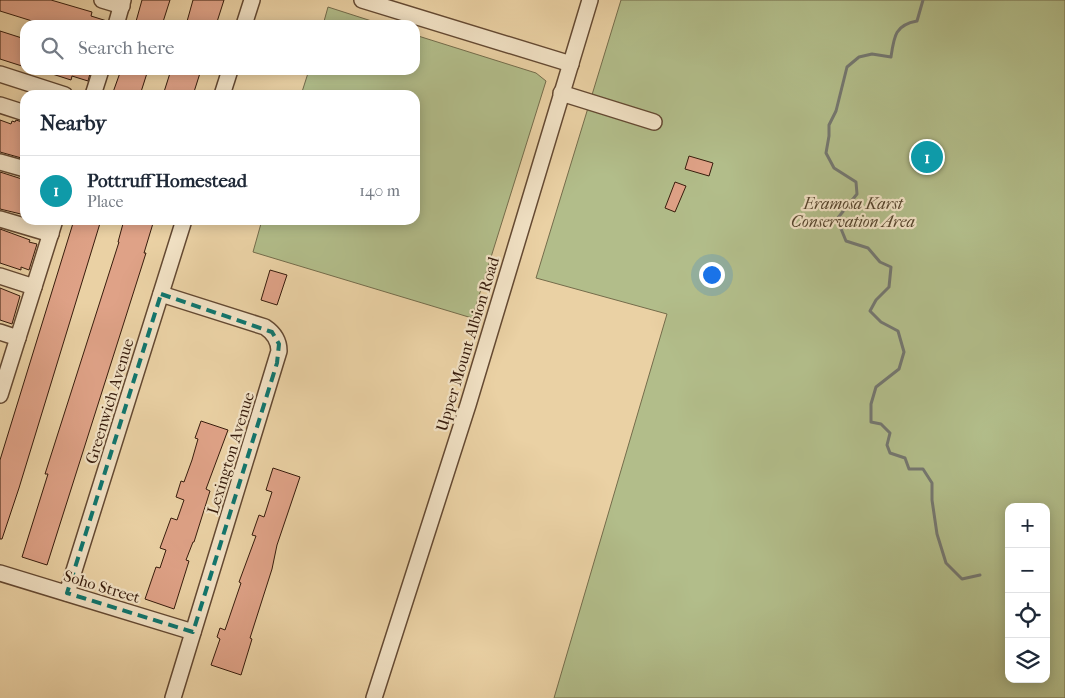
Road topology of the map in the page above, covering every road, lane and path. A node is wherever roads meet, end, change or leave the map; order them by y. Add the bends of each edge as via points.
1 (102, 0) edge
2 (252, 0) edge
3 (362, 0) edge
4 (590, 0) edge
5 (122, 3) edge
6 (117, 20) edge
7 (246, 20) edge
8 (570, 64) junction
9 (0, 74) edge
10 (99, 75) edge
11 (228, 75) edge
12 (50, 90) edge
13 (95, 90) edge
14 (224, 90) edge
15 (561, 93) junction
16 (0, 105) edge
17 (20, 111) edge
18 (654, 122) dead end
19 (0, 162) edge
20 (20, 168) edge
21 (0, 219) edge
22 (20, 222) edge
23 (40, 225) edge
24 (182, 225) edge
25 (53, 227) edge
26 (0, 276) edge
27 (34, 287) junction
28 (161, 294) junction
29 (0, 332) edge
30 (18, 338) junction
31 (0, 391) edge
32 (0, 573) edge
33 (67, 593) junction
34 (193, 632) junction
35 (173, 698) edge
36 (374, 698) edge

1 - 5 street
2 - 7 street
3 - 8 street
4 - 8 street, Upper Mount Albion Road
5 - 6 street
8 - 15 street, Upper Mount Albion Road
9 - 12 street
10 - 13 street
11 - 14 street
15 - 18 street
15 - 36 street, Upper Mount Albion Road via 468,404
16 - 17 street
19 - 20 street
21 - 22 street
23 - 25 street
24 - 28 street, Greenwich Avenue
25 - 27 street
26 - 27 street
27 - 30 street
28 - 33 street, Greenwich Avenue
28 - 34 street, Lexington Avenue via 266,327 279,344 277,363
29 - 30 street
30 - 31 street
32 - 33 street, Soho Street
33 - 34 street, Soho Street
34 - 35 street, Lexington Avenue

